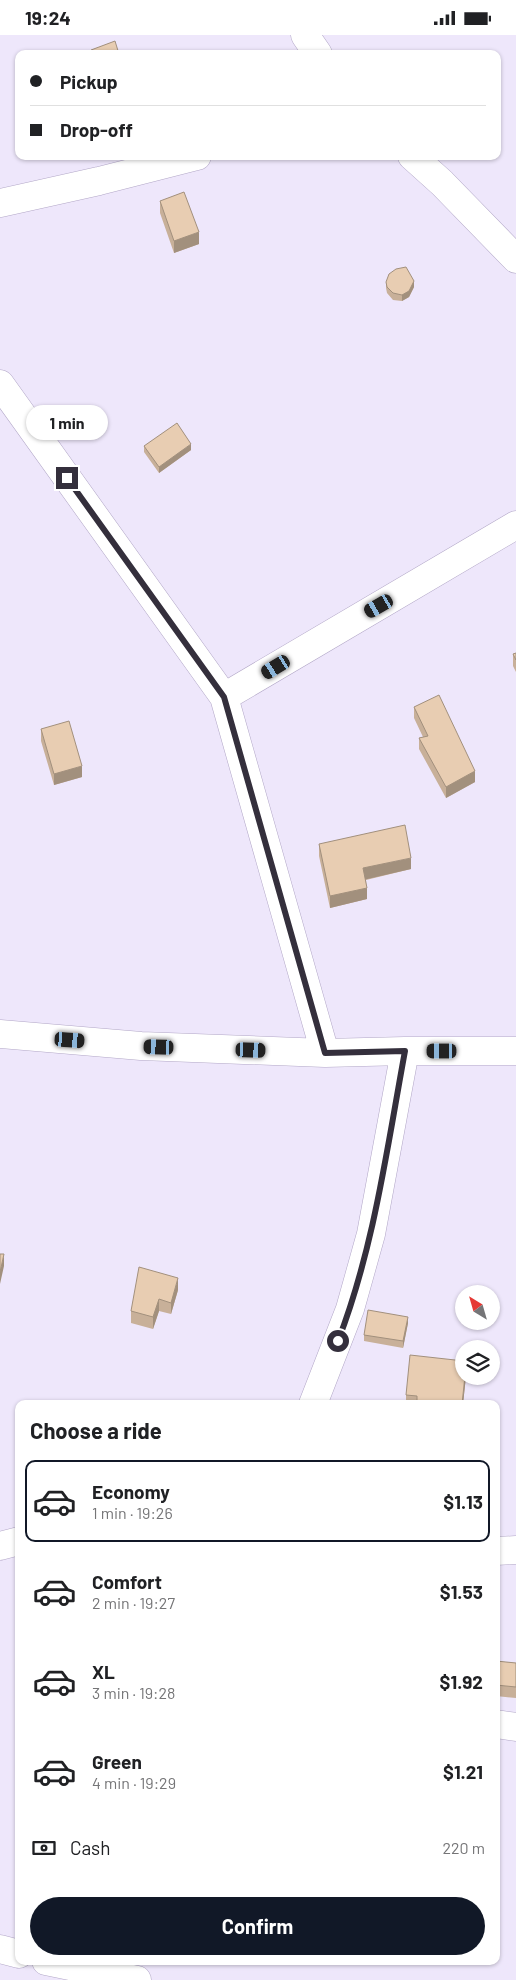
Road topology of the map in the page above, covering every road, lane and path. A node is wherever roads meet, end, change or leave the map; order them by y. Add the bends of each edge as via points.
1 (305, 35) edge
2 (315, 50) edge
3 (182, 160) edge
4 (416, 160) edge
5 (0, 203) edge
6 (516, 259) edge
7 (0, 383) edge
8 (516, 525) edge
9 (224, 697) junction
10 (0, 1034) edge
11 (405, 1051) junction
12 (516, 1051) edge
13 (325, 1053) junction
14 (315, 1400) edge
15 (15, 1542) edge
16 (0, 1547) edge
17 (516, 1550) edge
18 (500, 1551) edge
19 (500, 1725) edge
20 (516, 1727) edge
21 (0, 1949) edge
22 (15, 1953) edge
23 (65, 1965) edge
24 (137, 1980) edge

1 - 2 street
3 - 5 street
4 - 6 street
7 - 9 street
8 - 9 street
9 - 13 street
10 - 13 street via 141,1046
11 - 12 street
11 - 13 street
11 - 14 street via 371,1234 350,1309
15 - 16 street
17 - 18 street
19 - 20 street
21 - 22 street
23 - 24 street

